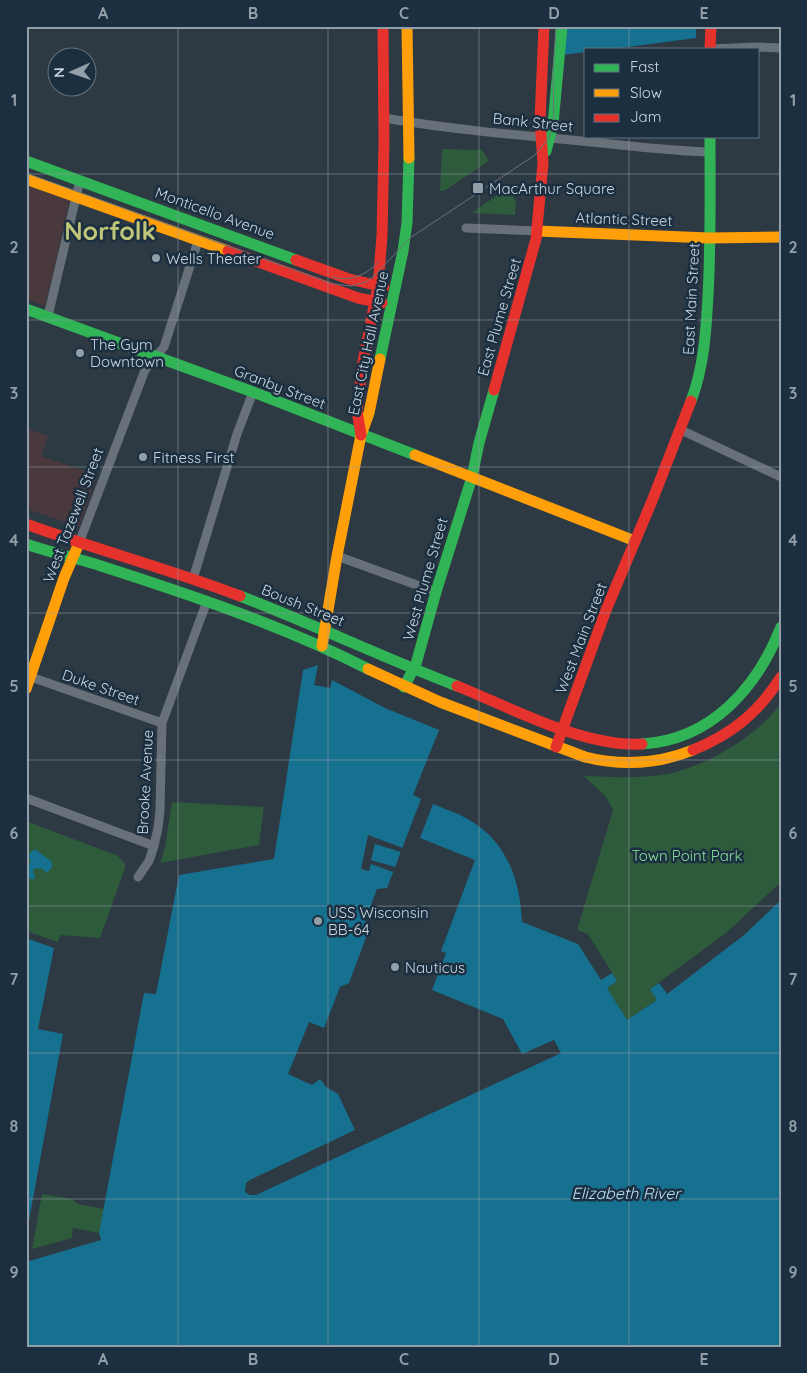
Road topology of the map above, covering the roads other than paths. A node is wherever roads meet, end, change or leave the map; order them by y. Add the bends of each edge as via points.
1 (383, 26) edge
2 (407, 26) edge
3 (544, 26) edge
4 (562, 26) edge
5 (711, 26) edge
6 (710, 48) edge
7 (733, 48) edge
8 (781, 48) edge
9 (384, 118) junction
10 (408, 122) junction
11 (545, 138) junction
12 (710, 138) edge
13 (710, 152) junction
14 (26, 161) edge
15 (26, 179) edge
16 (80, 180) junction
17 (76, 197) junction
18 (466, 228) dead end
19 (537, 231) junction
20 (781, 237) edge
21 (709, 238) junction
22 (198, 241) junction
23 (378, 286) junction
24 (395, 289) junction
25 (376, 302) junction
26 (392, 305) junction
27 (26, 308) edge
28 (48, 316) junction
29 (155, 356) junction
30 (253, 392) junction
31 (681, 430) junction
32 (362, 434) junction
33 (472, 477) junction
34 (781, 477) edge
35 (26, 524) edge
36 (635, 541) junction
37 (79, 543) junction
38 (26, 544) edge
39 (337, 556) junction
40 (72, 558) junction
41 (193, 579) junction
42 (436, 592) junction
43 (207, 601) junction
44 (781, 627) edge
45 (325, 630) junction
46 (322, 646) junction
47 (414, 670) junction
48 (31, 677) junction
49 (781, 677) edge
50 (404, 687) junction
51 (26, 689) edge
52 (162, 723) junction
53 (563, 729) junction
54 (556, 747) junction
55 (26, 798) edge
56 (154, 846) junction
57 (138, 877) dead end

1 - 9 main road, East City Hall Avenue
2 - 10 main road, East City Hall Avenue
3 - 11 main road, East Plume Street via 541,75
4 - 11 main road, East Plume Street via 553,124
5 - 6 main road
7 - 8 street
9 - 10 street, Bank Street
9 - 23 main road, East City Hall Avenue via 384,201
10 - 11 street, Bank Street
10 - 24 main road, East City Hall Avenue via 407,214
11 - 13 street, Bank Street
11 - 19 main road, East Plume Street
12 - 13 main road, East Main Street
13 - 21 main road, East Main Street
14 - 16 main road, Monticello Avenue
15 - 17 main road
16 - 17 street
16 - 23 main road, Monticello Avenue via 349,279
17 - 22 main road
17 - 28 street
18 - 19 street, Atlantic Street
19 - 21 main road, Atlantic Street
19 - 33 main road, East Plume Street
20 - 21 main road, Atlantic Street
21 - 31 main road, East Main Street via 706,340 697,386
22 - 25 main road
22 - 29 street, West Tazewell Street via 164,348
23 - 24 main road, Monticello Avenue
23 - 25 main road, East City Hall Avenue
24 - 26 main road, East City Hall Avenue
25 - 26 main road
25 - 32 main road, East City Hall Avenue via 356,411
26 - 32 main road, East City Hall Avenue
27 - 28 main road, Granby Street
28 - 29 main road, Granby Street
29 - 30 main road, Granby Street
29 - 37 street, West Tazewell Street via 145,370
30 - 32 main road, Granby Street
30 - 41 street via 236,434
31 - 34 street
31 - 36 main road, East Main Street
32 - 33 main road, Granby Street
32 - 39 main road
33 - 36 main road, Granby Street
33 - 42 main road, West Plume Street
35 - 37 main road, Boush Street
36 - 53 main road, West Main Street
37 - 40 main road, West Tazewell Street
37 - 41 main road, Boush Street
38 - 40 main road, Boush Street
39 - 42 street
39 - 45 main road
40 - 43 main road, Boush Street
40 - 48 main road, West Tazewell Street
41 - 45 main road, Boush Street
42 - 47 main road, West Plume Street
43 - 46 main road, Boush Street
43 - 52 street, Brooke Avenue
44 - 53 main road, Boush Street via 759,673 728,708 677,738 652,744 621,744
45 - 46 main road
45 - 47 main road, Boush Street
46 - 50 main road, Boush Street
47 - 50 main road, West Plume Street
47 - 53 main road, Boush Street
48 - 51 main road, West Tazewell Street
48 - 52 street, Duke Street
49 - 54 main road, Boush Street via 774,691 739,726 688,753 633,763 589,758
50 - 54 main road, Boush Street
52 - 56 street, Brooke Avenue via 160,810
53 - 54 main road, West Main Street
55 - 56 street
56 - 57 street, Brooke Avenue

